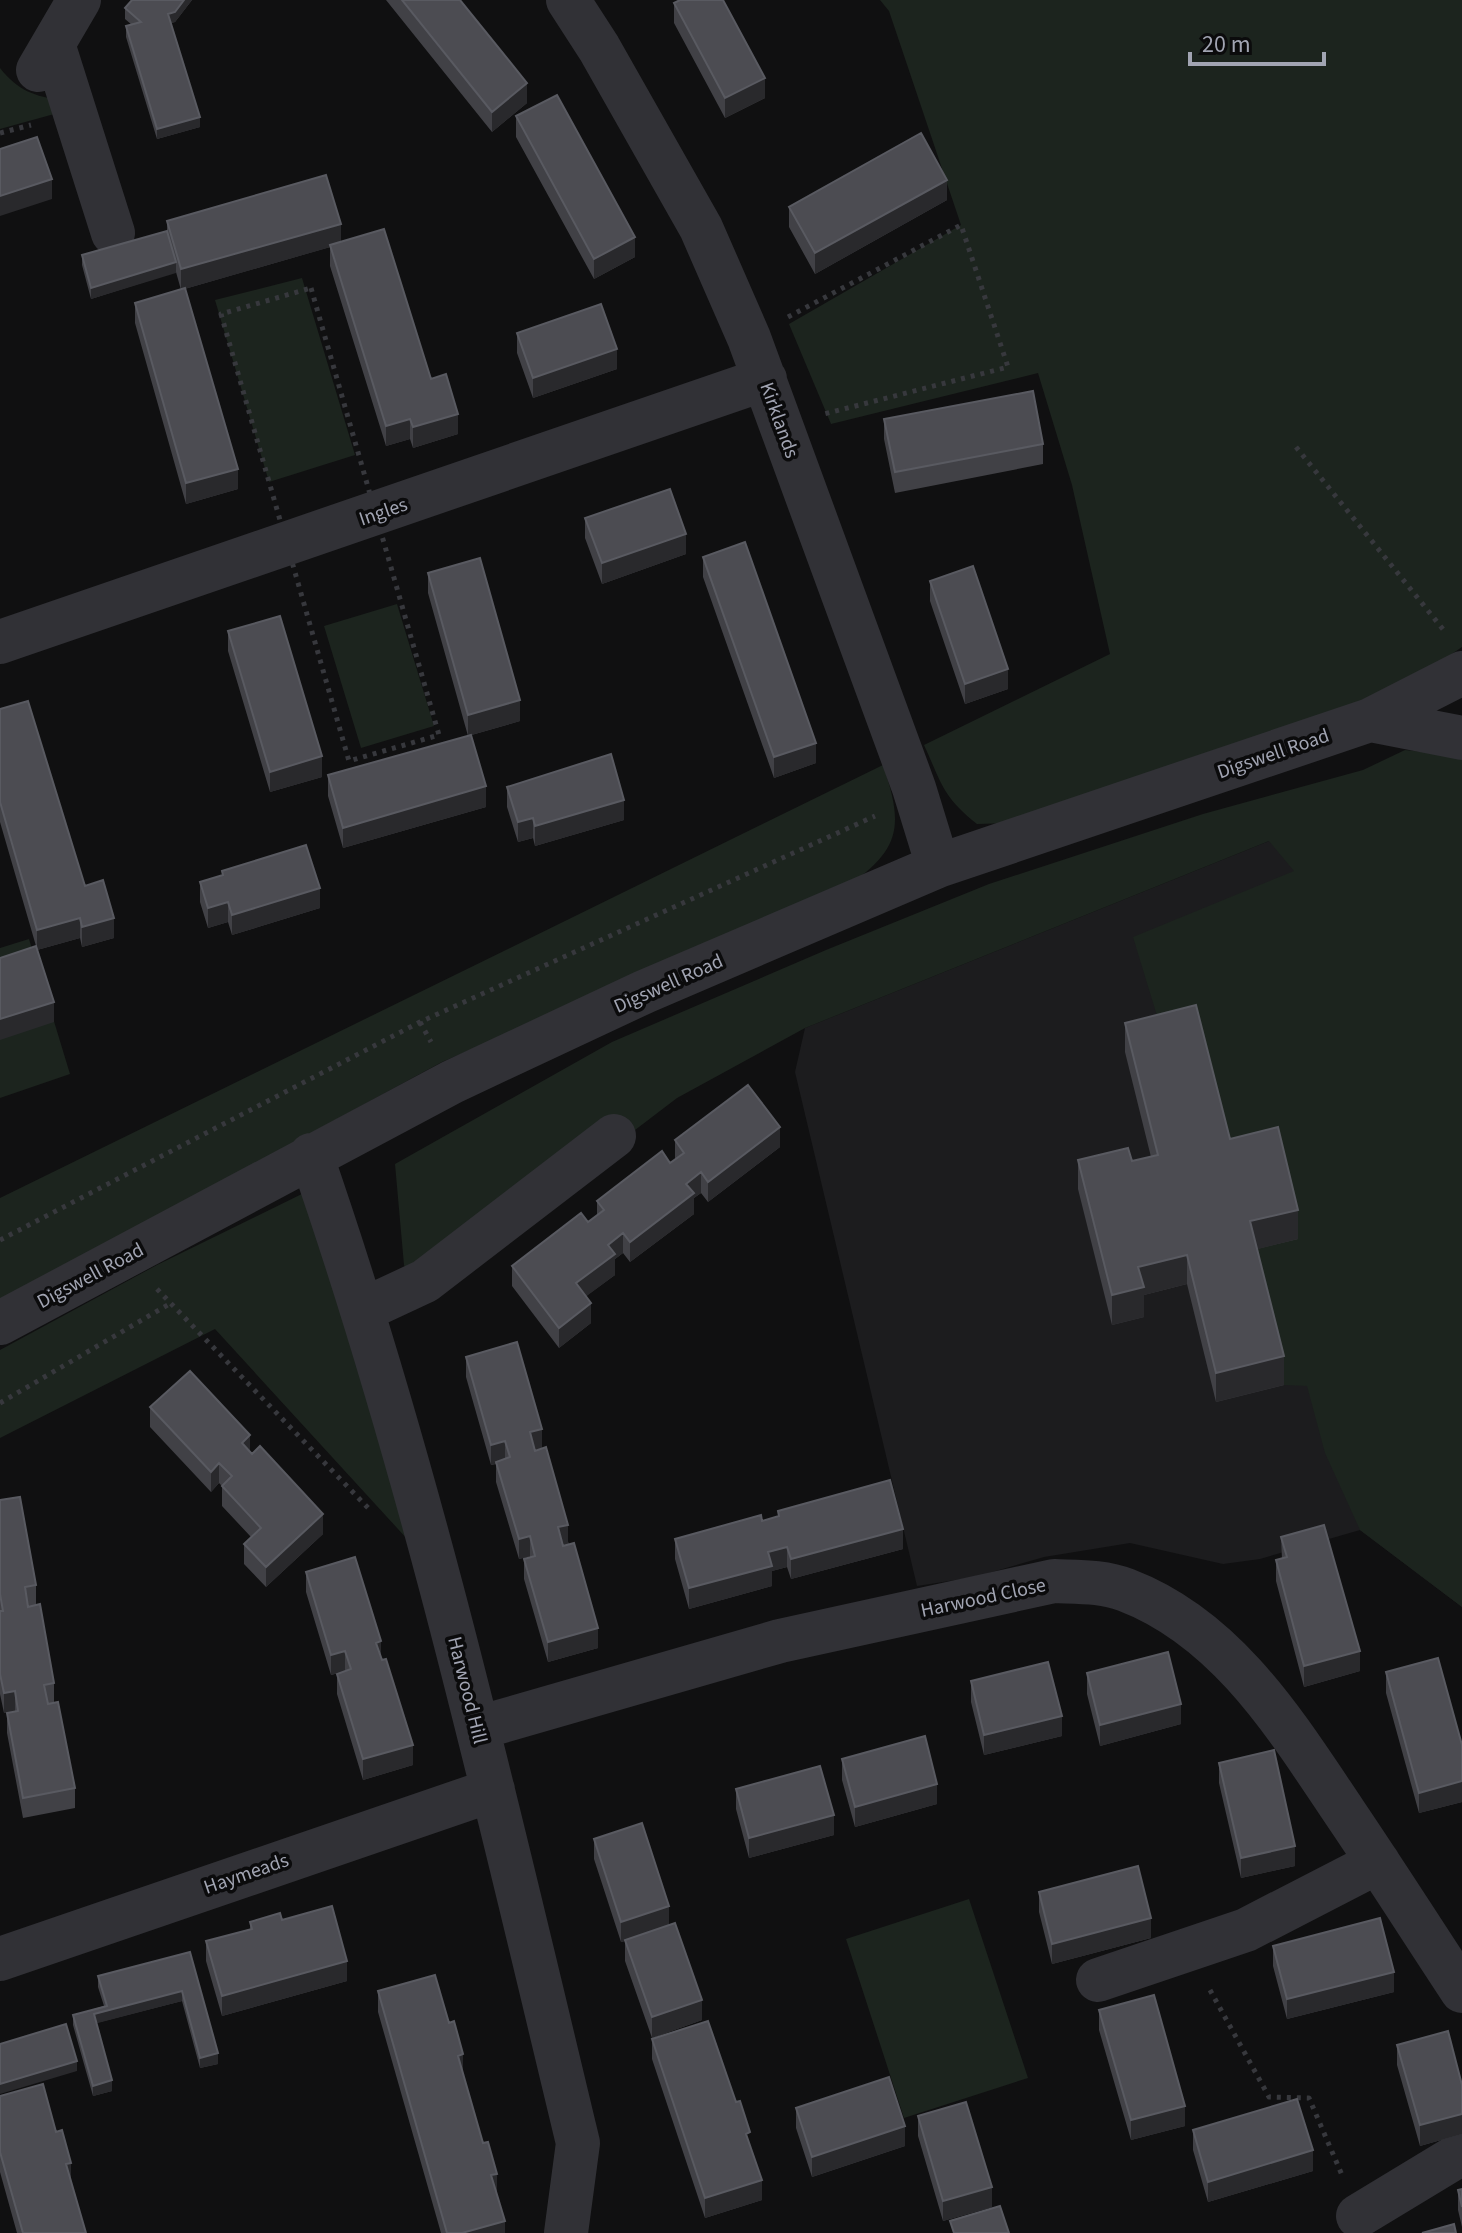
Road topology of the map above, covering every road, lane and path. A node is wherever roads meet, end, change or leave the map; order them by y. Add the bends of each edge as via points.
1 (79, 0) edge
2 (568, 0) edge
3 (113, 233) dead end
4 (749, 338) junction
5 (765, 379) junction
6 (782, 424) junction
7 (1296, 447) dead end
8 (0, 642) edge
9 (1455, 655) edge
10 (1370, 720) junction
11 (1462, 738) edge
12 (916, 797) junction
13 (938, 866) junction
14 (614, 1136) dead end
15 (311, 1155) junction
16 (0, 1240) edge
17 (125, 1255) junction
18 (171, 1303) junction
19 (365, 1309) junction
20 (0, 1323) edge
21 (0, 1403) edge
22 (377, 1517) dead end
23 (478, 1728) junction
24 (493, 1790) junction
25 (1378, 1862) junction
26 (1188, 1949) junction
27 (0, 1959) edge
28 (1098, 1980) dead end
29 (1462, 1991) edge
30 (1462, 2153) edge
31 (1358, 2216) joint
32 (566, 2233) edge

1 - 3 street via 44,61
2 - 4 street, Kirklands via 701,228
4 - 5 street, Kirklands
4 - 6 path via 961,225 1008,367
5 - 6 street, Kirklands
5 - 8 street, Ingles
6 - 12 street, Kirklands
7 - 9 path
9 - 10 street, Digswell Road
10 - 11 street, Digswell Road
10 - 13 street, Digswell Road
12 - 13 street, Kirklands
12 - 16 path via 420,1022
13 - 15 street, Digswell Road via 644,992
14 - 19 street via 425,1281
15 - 17 street, Digswell Road
15 - 19 street, Harwood Hill
17 - 18 path
17 - 20 street, Digswell Road
18 - 21 path
18 - 22 path
19 - 23 street, Harwood Hill
23 - 24 street, Harwood Hill
23 - 25 street, Harwood Close via 780,1641 1054,1581 1099,1582 1178,1618 1230,1660 1276,1710
24 - 27 street, Haymeads
24 - 32 street, Harwood Hill via 578,2143
25 - 26 street via 1280,1916
25 - 29 street, Harwood Close
26 - 28 street
26 - 31 path via 1269,2097 1309,2098
30 - 31 street

